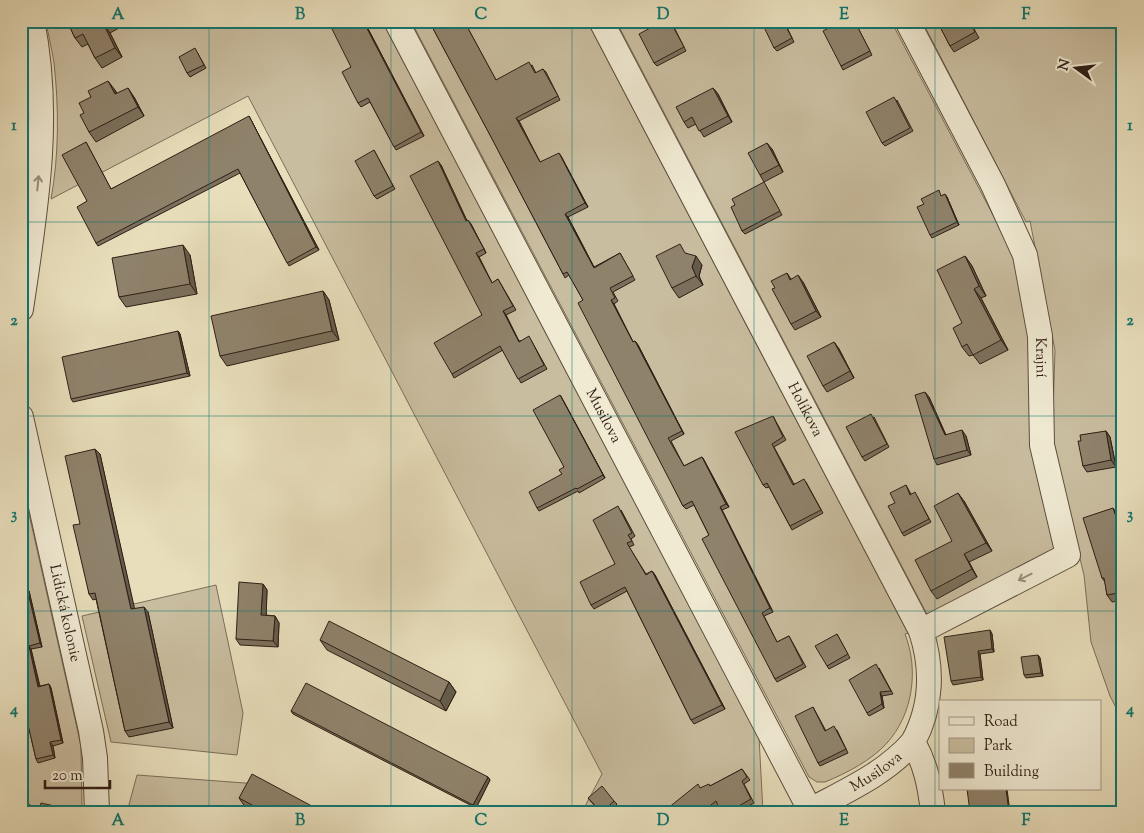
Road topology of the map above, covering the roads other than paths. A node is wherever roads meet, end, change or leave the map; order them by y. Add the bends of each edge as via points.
1 (32, 21) edge
2 (396, 21) edge
3 (601, 21) edge
4 (907, 21) edge
5 (21, 309) edge
6 (21, 417) edge
7 (921, 631) junction
8 (913, 742) junction
9 (808, 811) edge
10 (97, 812) edge
11 (933, 812) edge

5 -> 1 street via 40,163 42,98
2 - 9 street, Musilova
3 - 7 street, Holíkova
4 -> 7 street, Krajní via 993,185 1025,255 1040,336 1042,445 1068,555
6 - 10 street, Lidická kolonie via 91,731
7 - 8 street, Holíkova via 928,652 928,702
8 - 9 street, Musilova via 879,773
8 - 11 street via 930,781

